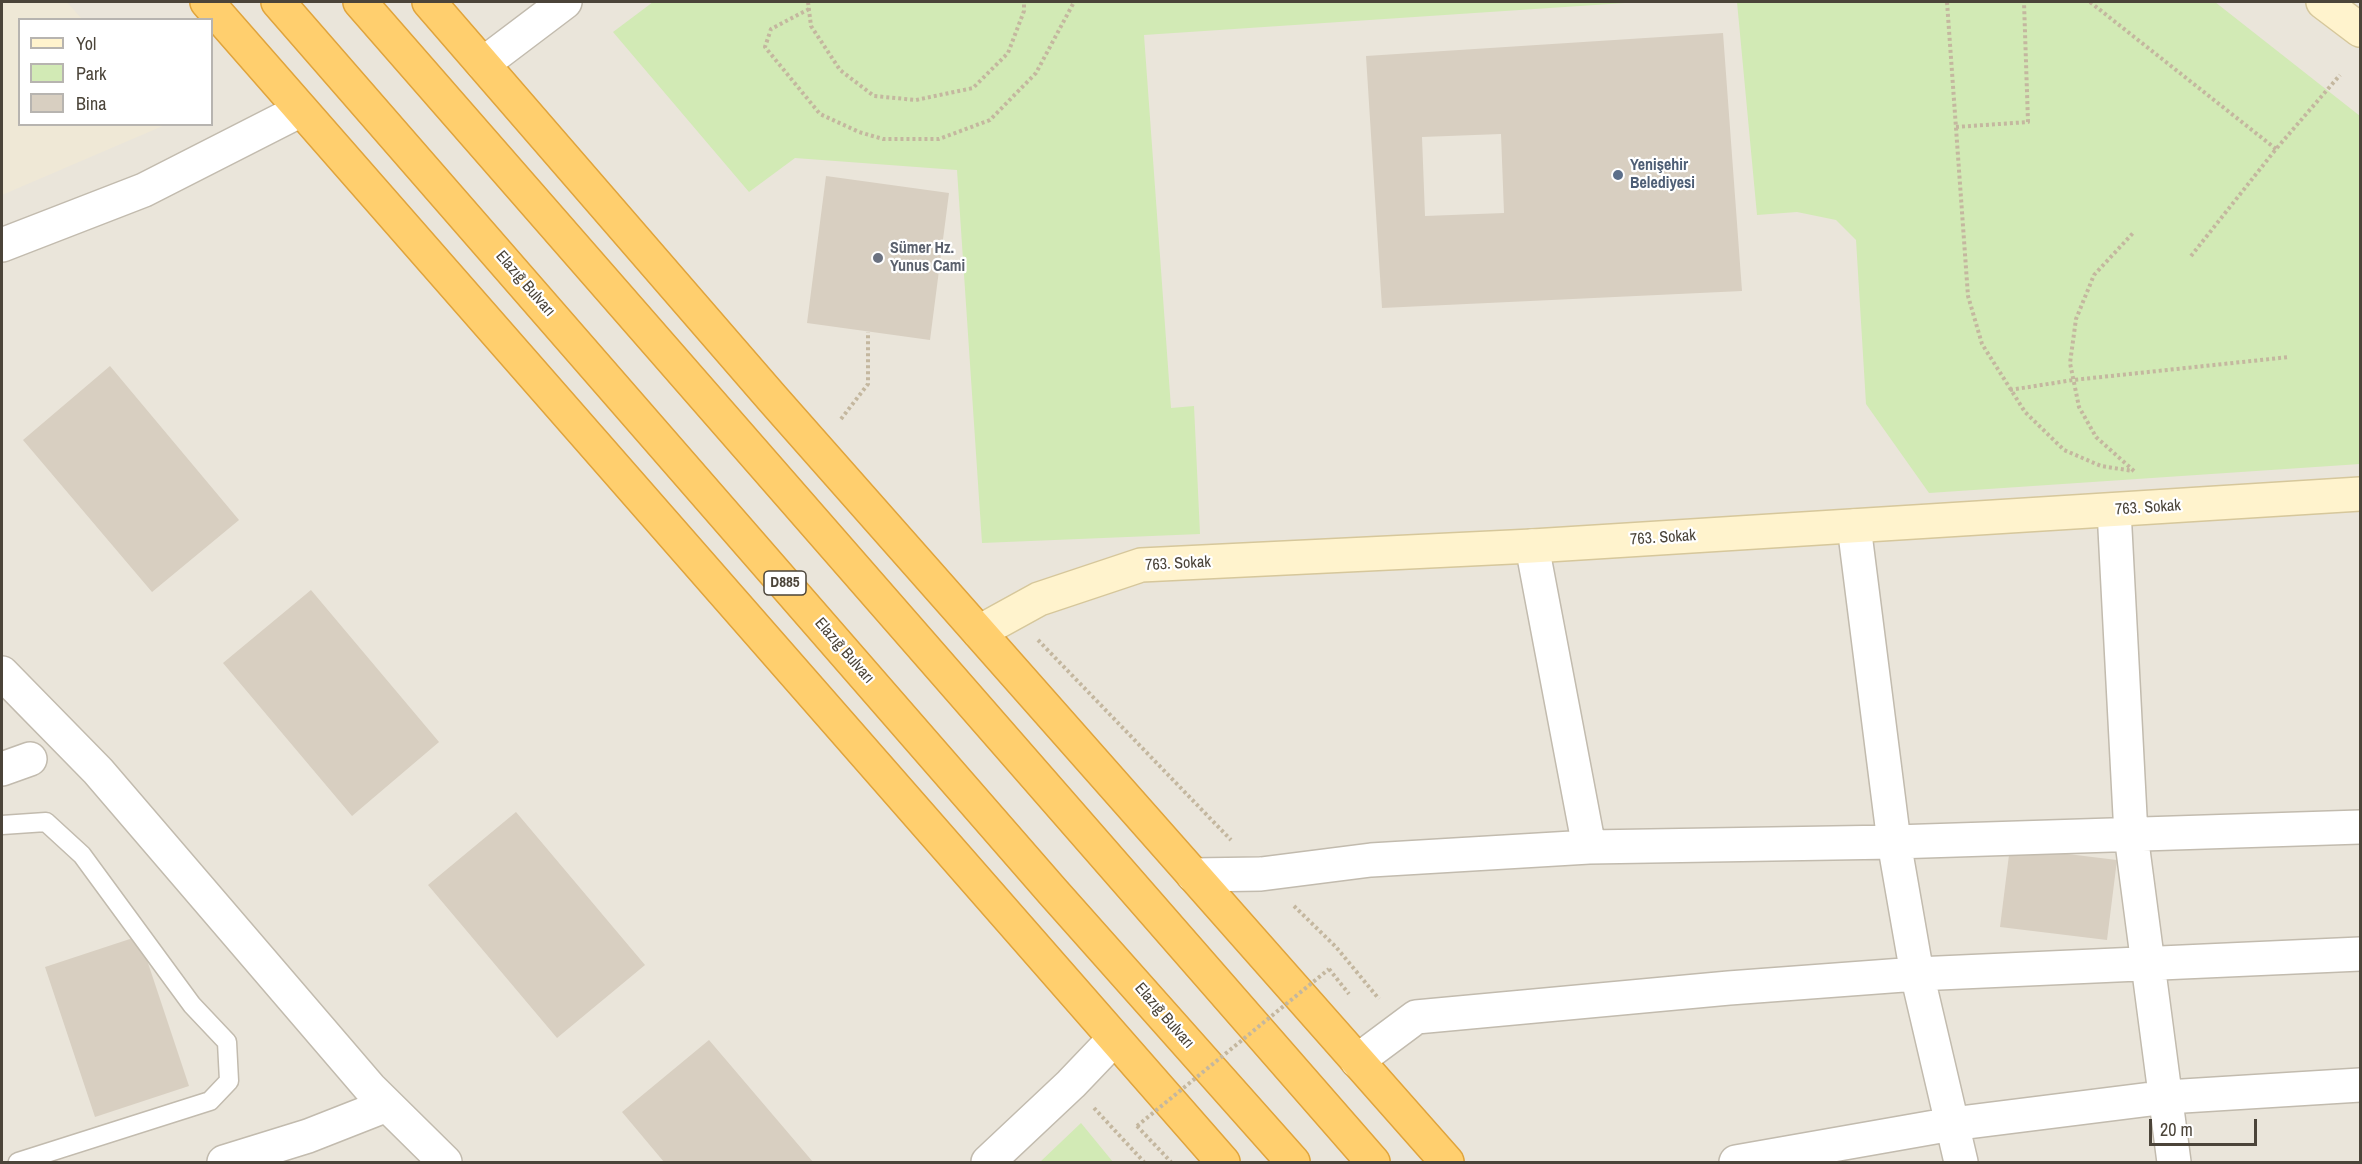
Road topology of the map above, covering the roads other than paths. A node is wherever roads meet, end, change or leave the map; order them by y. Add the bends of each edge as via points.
1 (207, 2) edge
2 (278, 2) edge
3 (360, 2) edge
4 (429, 2) edge
5 (564, 2) edge
6 (2323, 2) edge
7 (2361, 30) edge
8 (483, 64) junction
9 (301, 110) junction
10 (2, 245) edge
11 (2361, 494) edge
12 (2114, 510) junction
13 (1854, 526) junction
14 (1532, 546) junction
15 (979, 632) junction
16 (2, 673) edge
17 (2, 825) edge
18 (2361, 827) edge
19 (2131, 835) junction
20 (1894, 842) junction
21 (1589, 847) junction
22 (1193, 875) junction
23 (2361, 954) edge
24 (2148, 963) junction
25 (1917, 974) junction
26 (1114, 1039) junction
27 (1357, 1061) junction
28 (2361, 1085) edge
29 (2167, 1097) junction
30 (387, 1105) junction
31 (1952, 1124) junction
32 (18, 1162) edge
33 (224, 1162) edge
34 (445, 1162) edge
35 (988, 1162) edge
36 (1223, 1162) edge
37 (1293, 1162) edge
38 (1373, 1162) edge
39 (1447, 1162) edge
40 (1736, 1162) edge
41 (1961, 1162) edge
42 (2174, 1162) edge

1 - 9 highway
2 - 37 highway, Elazığ Bulvarı / D885
3 - 38 highway
4 - 8 highway
5 - 8 street
6 - 7 street
8 - 15 highway
9 - 10 street via 144,190
9 - 26 highway
11 - 12 street, 763. Sokak
12 - 13 street, 763. Sokak
12 - 19 street
13 - 14 street, 763. Sokak
13 - 20 street
14 - 15 street, 763. Sokak via 1141,565 1039,599
14 - 21 street
15 - 22 highway
16 - 30 street via 98,771
17 - 32 lane via 46,822 82,855 192,1005 227,1042 229,1081 210,1101
18 - 19 street
19 - 20 street
19 - 24 street
20 - 21 street
20 - 25 street
21 - 22 street via 1371,860 1261,874
22 - 27 highway
23 - 24 street
24 - 25 street
24 - 29 street
25 - 27 street via 1416,1017
25 - 31 street
26 - 35 street
26 - 36 highway
27 - 39 highway
28 - 29 street
29 - 31 street
29 - 42 street
30 - 33 street via 308,1136
30 - 34 street
31 - 40 street
31 - 41 street

